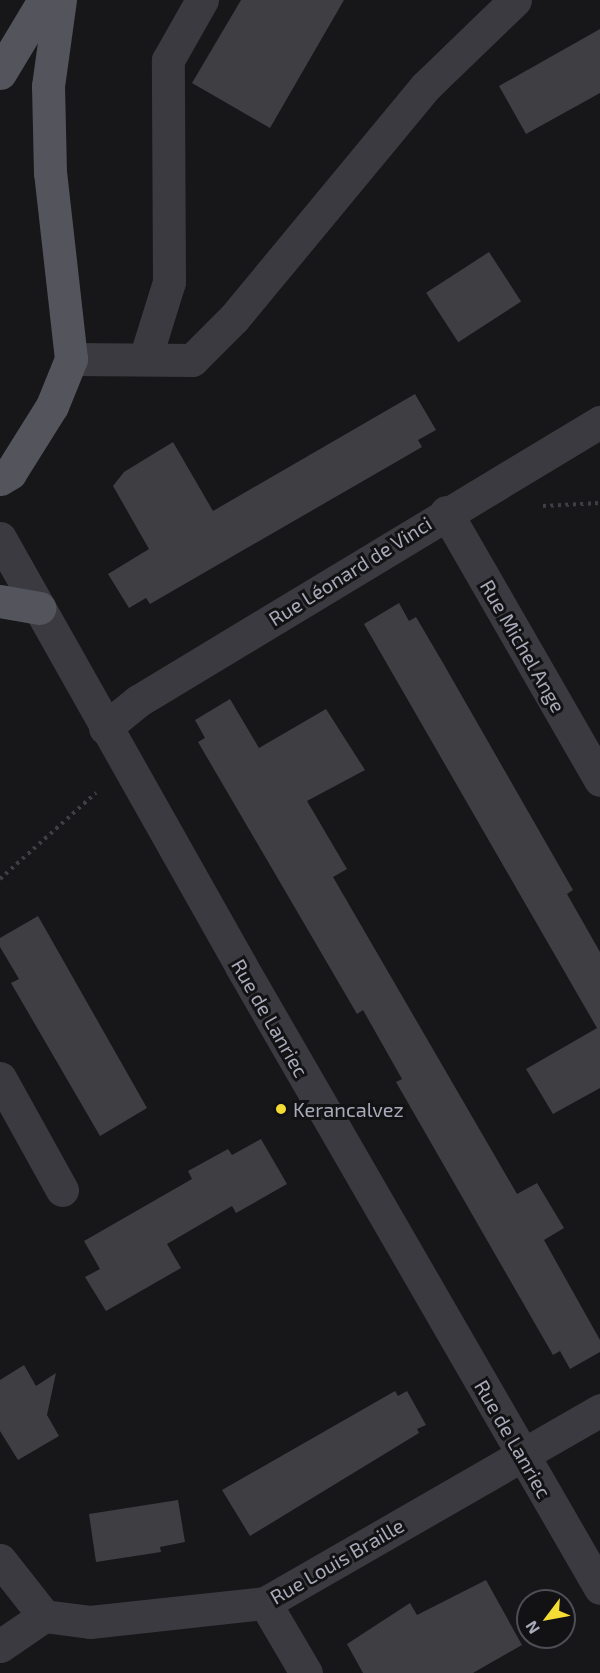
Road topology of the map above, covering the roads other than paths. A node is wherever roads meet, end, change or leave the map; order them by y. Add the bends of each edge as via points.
1 (44, 0) edge
2 (60, 0) edge
3 (202, 0) edge
4 (515, 0) edge
5 (0, 73) edge
6 (71, 359) junction
7 (145, 359) junction
8 (600, 422) edge
9 (0, 480) edge
10 (446, 512) junction
11 (0, 538) edge
12 (0, 600) edge
13 (39, 608) junction
14 (105, 728) junction
15 (600, 780) edge
16 (0, 1078) edge
17 (62, 1190) dead end
18 (600, 1410) edge
19 (523, 1454) junction
20 (0, 1560) edge
21 (600, 1588) edge
22 (266, 1603) junction
23 (45, 1616) junction
24 (0, 1646) edge
25 (306, 1673) edge

1 - 5 main road
2 - 6 main road via 48,86 50,173
3 - 7 street via 168,60 170,282
4 - 7 street via 425,87 234,318 192,360
6 - 7 street
6 - 9 main road via 52,406 10,473
8 - 10 street, Rue Léonard de Vinci
10 - 14 street, Rue Léonard de Vinci via 132,705
10 - 15 street, Rue Michel Ange
11 - 13 street, Rue de Lanriec
12 - 13 main road
13 - 14 street, Rue de Lanriec
14 - 19 street, Rue de Lanriec
16 - 17 street
18 - 19 street, Rue Louis Braille
19 - 21 street, Rue de Lanriec
19 - 22 street, Rue Louis Braille
20 - 23 street
22 - 23 street, Rue Louis Braille via 90,1622
22 - 25 street
23 - 24 street

